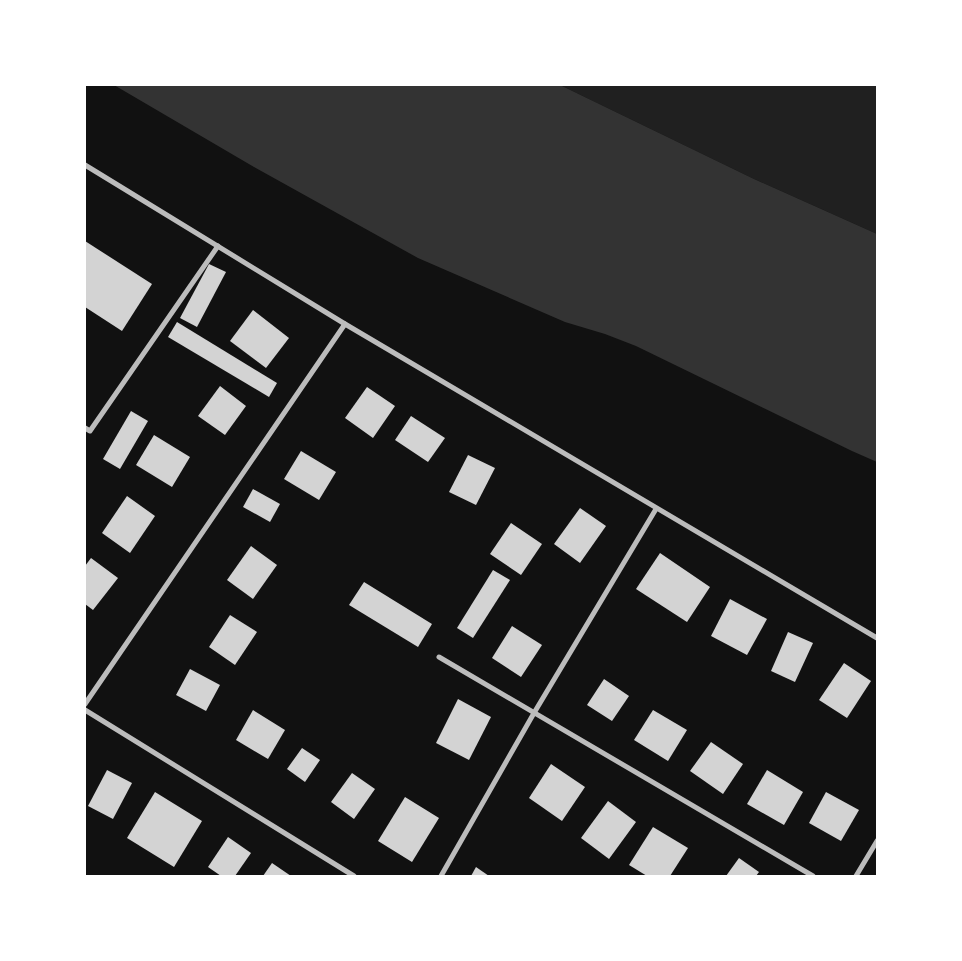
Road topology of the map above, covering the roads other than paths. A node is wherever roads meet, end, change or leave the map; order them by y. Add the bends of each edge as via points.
1 (85, 165) edge
2 (218, 246) junction
3 (345, 324) junction
4 (87, 429) edge
5 (656, 508) junction
6 (877, 638) edge
7 (439, 657) dead end
8 (85, 704) edge
9 (85, 710) edge
10 (534, 713) junction
11 (877, 842) edge
12 (354, 876) edge
13 (441, 876) edge
14 (813, 876) edge
15 (856, 876) edge

1 - 2 street
2 - 3 street
2 - 4 street
3 - 5 street
3 - 8 street
5 - 6 street
5 - 10 street
7 - 10 street
9 - 12 street
10 - 13 street
10 - 14 street
11 - 15 street

